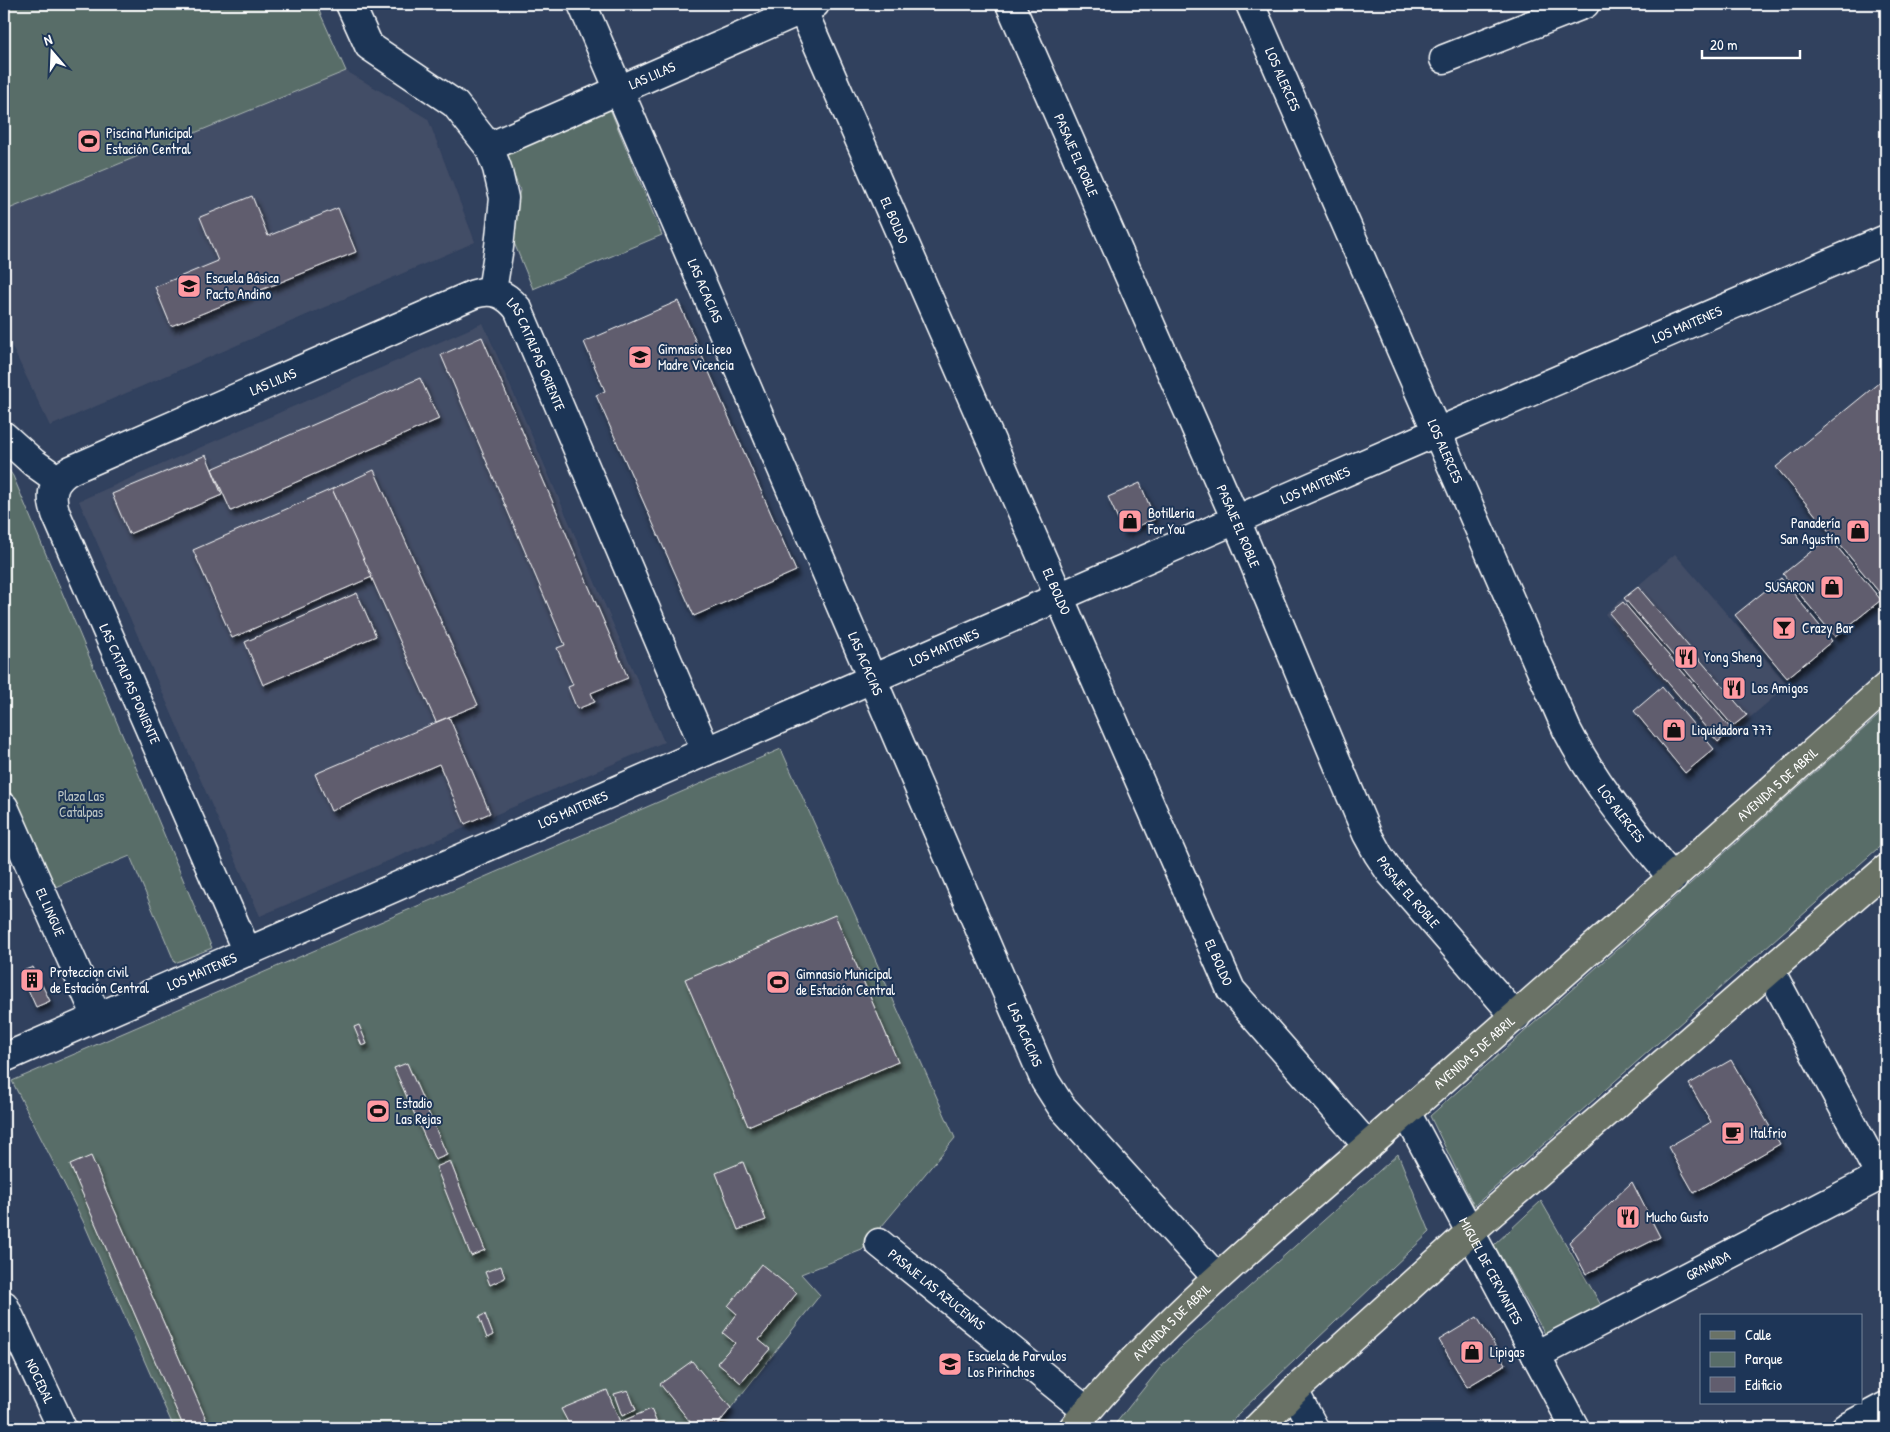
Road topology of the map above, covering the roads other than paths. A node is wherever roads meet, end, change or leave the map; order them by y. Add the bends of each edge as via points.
1 (350, 4) edge
2 (582, 4) edge
3 (1010, 4) edge
4 (1250, 4) edge
5 (1585, 4) edge
6 (806, 6) edge
7 (1444, 59) dead end
8 (618, 89) junction
9 (489, 147) junction
10 (1886, 239) edge
11 (492, 291) junction
12 (1437, 432) junction
13 (4, 436) edge
14 (58, 480) junction
15 (1236, 520) junction
16 (1060, 597) junction
17 (872, 679) junction
18 (1886, 687) edge
19 (706, 751) junction
20 (4, 808) edge
21 (1886, 869) edge
22 (1673, 878) junction
23 (247, 952) junction
24 (1770, 970) junction
25 (98, 1017) junction
26 (1516, 1017) junction
27 (4, 1058) edge
28 (1406, 1112) junction
29 (1368, 1146) junction
30 (1883, 1175) edge
31 (1470, 1232) junction
32 (879, 1243) dead end
33 (1217, 1278) junction
34 (4, 1305) edge
35 (1536, 1356) junction
36 (1294, 1391) junction
37 (1886, 1406) edge
38 (1080, 1420) edge
39 (62, 1428) edge
40 (1257, 1428) edge
41 (1314, 1428) edge
42 (1575, 1428) edge
43 (1845, 1428) edge

1 - 9 street, LAS CATALPAS ORIENTE via 369,46 455,104
2 - 8 street, LAS ACACIAS
3 - 15 street, PASAJE EL ROBLE
4 - 12 street, LOS ALERCES
5 - 7 street
6 - 8 street, LAS LILAS
6 - 16 street, EL BOLDO
8 - 9 street, LAS LILAS
8 - 17 street, LAS ACACIAS
9 - 11 street, LAS CATALPAS ORIENTE via 504,198
10 - 12 street, LOS MAITENES
11 - 14 street, LAS LILAS via 474,294 71,470
11 - 19 street, LAS CATALPAS ORIENTE via 507,297 518,309
12 - 15 street, LOS MAITENES
12 - 22 street, LOS ALERCES via 1579,754 1600,787
13 - 14 street
14 - 23 street, LAS CATALPAS PONIENTE via 52,496 56,514
15 - 16 street, LOS MAITENES
15 - 26 street, PASAJE EL ROBLE via 1378,854
16 - 17 street, LOS MAITENES
16 - 29 street, EL BOLDO via 1231,990
17 - 19 street, LOS MAITENES
17 - 33 street, LAS ACACIAS via 1053,1095
18 - 22 main road, AVENIDA 5 DE ABRIL
19 - 23 street, LOS MAITENES
20 - 25 street, EL LINGUE
21 - 24 main road
22 - 26 main road, AVENIDA 5 DE ABRIL
23 - 25 street, LOS MAITENES
24 - 30 street, GRANADA
24 - 31 main road
25 - 27 street, LOS MAITENES
26 - 28 main road, AVENIDA 5 DE ABRIL
28 - 29 main road, AVENIDA 5 DE ABRIL
28 - 31 street, MIGUEL DE CERVANTES
29 - 33 main road, AVENIDA 5 DE ABRIL
30 - 35 street, GRANADA
31 - 35 street, MIGUEL DE CERVANTES
31 - 36 main road
32 - 38 street, PASAJE LAS AZUCENAS
33 - 38 main road, AVENIDA 5 DE ABRIL via 1126,1368
34 - 39 street, NOCEDAL
35 - 42 street, MIGUEL DE CERVANTES
36 - 40 main road
36 - 41 street
37 - 43 street

